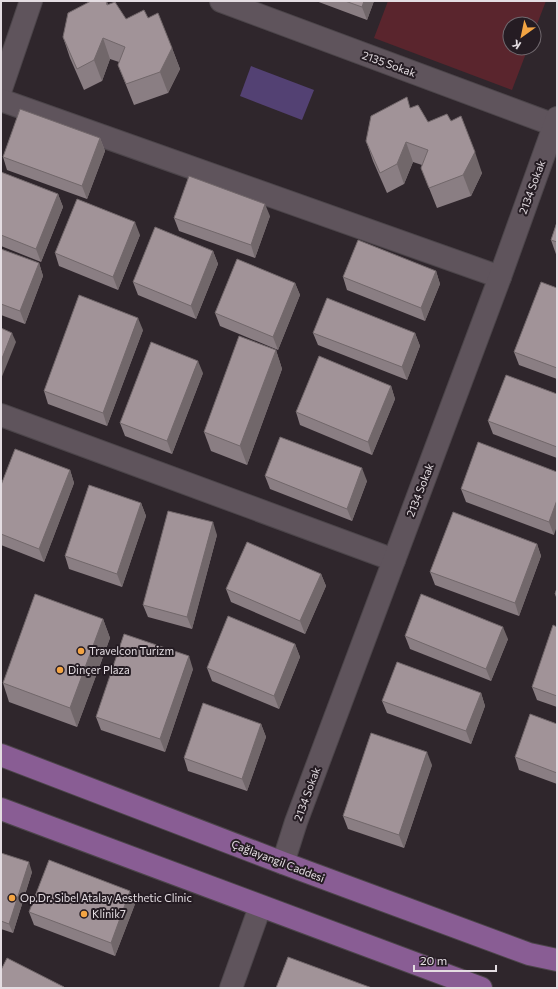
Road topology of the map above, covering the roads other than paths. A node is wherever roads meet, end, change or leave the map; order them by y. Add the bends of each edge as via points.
1 (31, 1) edge
2 (221, 1) edge
3 (1, 89) edge
4 (1, 100) edge
5 (556, 123) edge
6 (500, 277) junction
7 (1, 415) edge
8 (394, 560) junction
9 (1, 755) edge
10 (1, 809) edge
11 (283, 863) junction
12 (260, 907) junction
13 (557, 960) edge
14 (231, 988) edge
15 (481, 988) edge

1 - 3 street
2 - 5 street, 2135 Sokak
4 - 6 street
5 - 6 street, 2134 Sokak
6 - 8 street, 2134 Sokak
7 - 8 street
8 - 11 street, 2134 Sokak
9 - 11 main road, Çağlayangil Caddesi
10 - 12 main road
11 - 13 main road, Çağlayangil Caddesi via 529,954
12 - 14 street
12 - 15 main road

